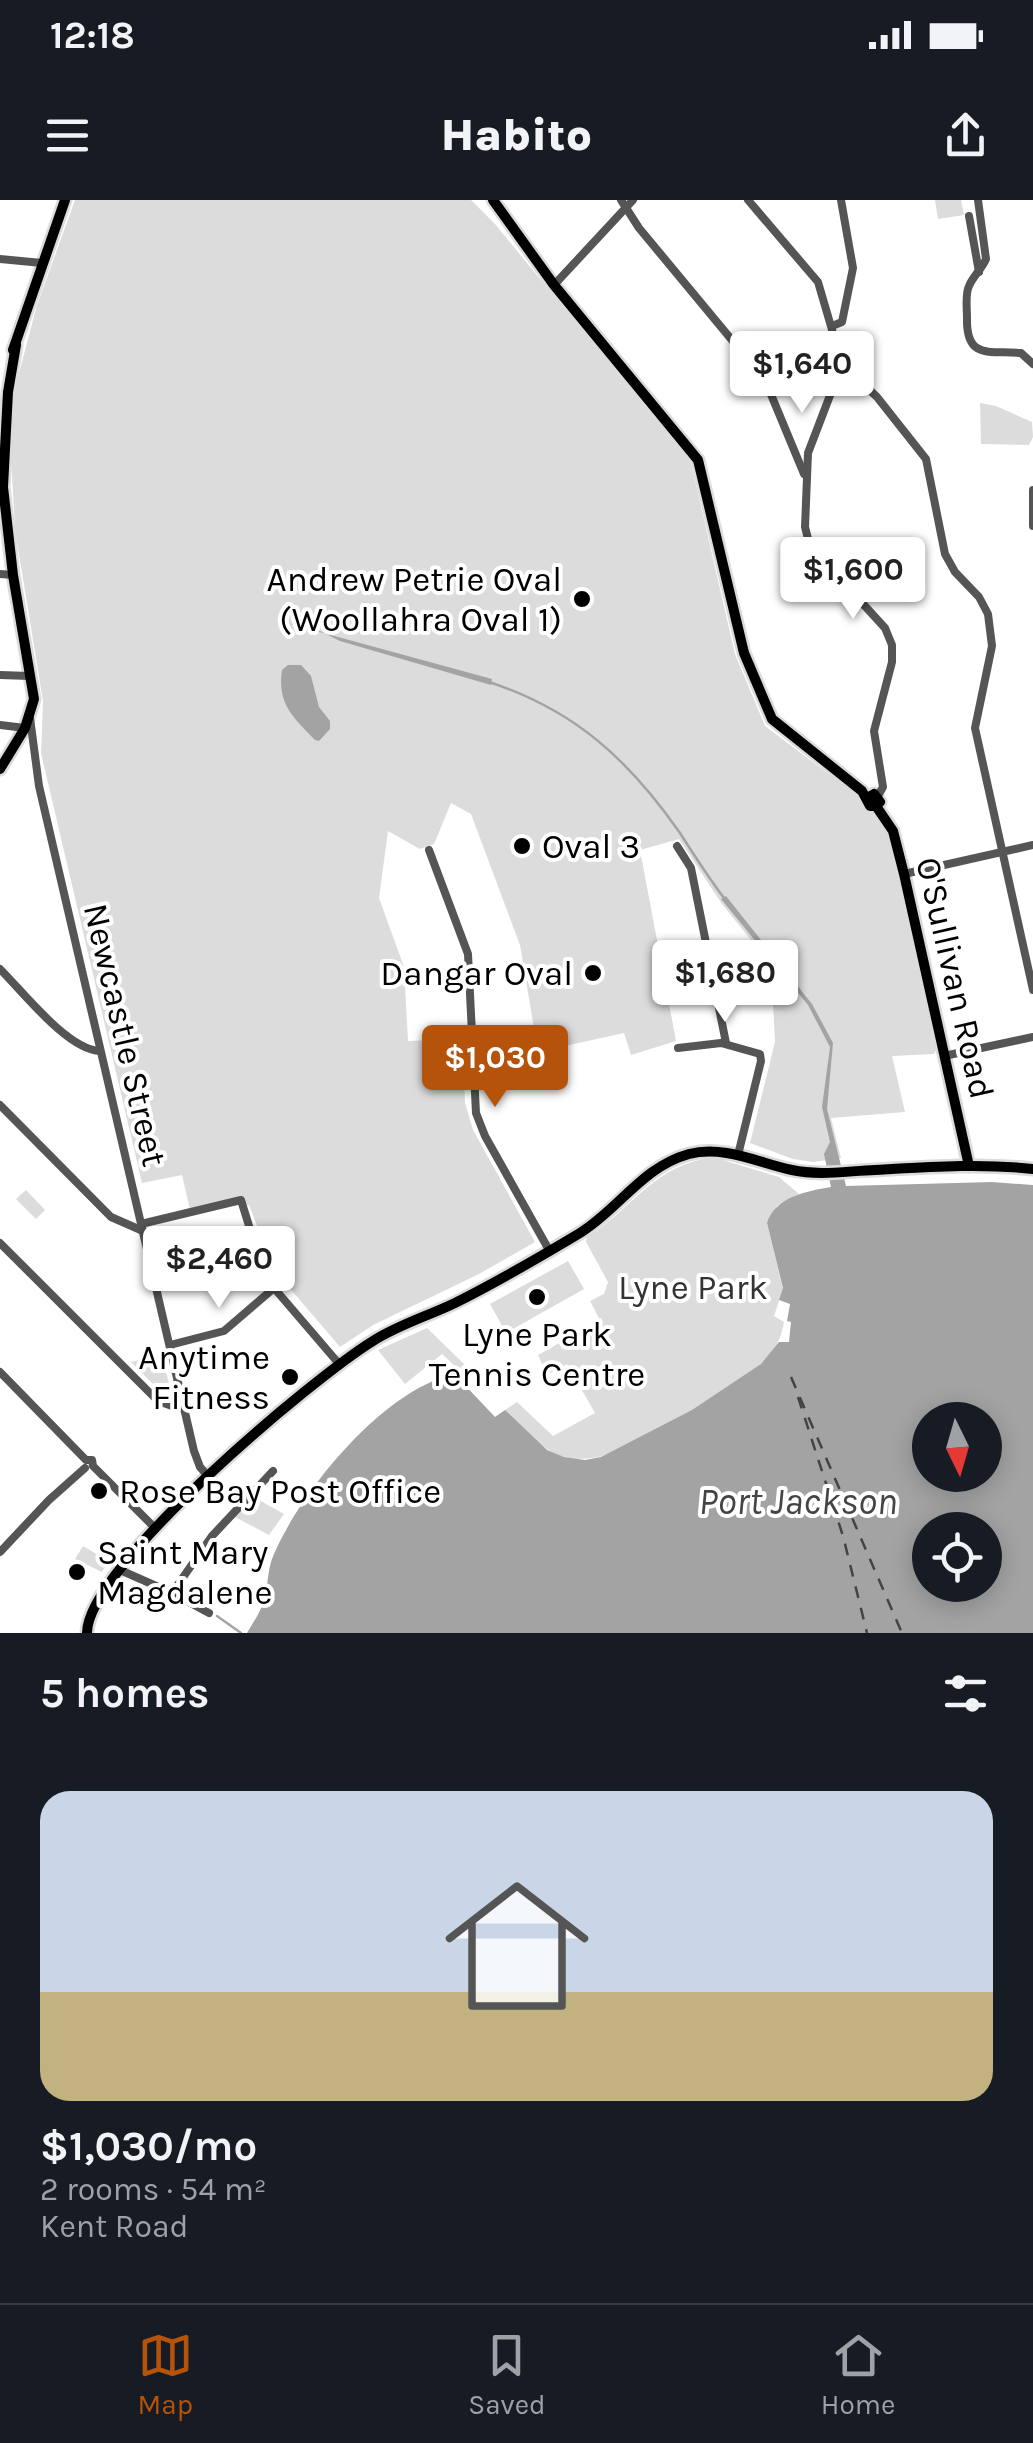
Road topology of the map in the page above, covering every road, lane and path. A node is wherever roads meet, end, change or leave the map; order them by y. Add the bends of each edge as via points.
1 (64, 200) edge
2 (493, 200) edge
3 (634, 200) edge
4 (748, 200) edge
5 (841, 200) edge
6 (978, 200) edge
7 (623, 204) edge
8 (969, 216) dead end
9 (0, 259) edge
10 (42, 262) junction
11 (979, 272) junction
12 (554, 286) junction
13 (832, 326) junction
14 (0, 344) edge
15 (16, 345) junction
16 (842, 364) junction
17 (1033, 364) edge
18 (0, 435) edge
19 (1, 460) edge
20 (806, 478) junction
21 (2, 487) edge
22 (1033, 490) edge
23 (1033, 526) edge
24 (0, 574) edge
25 (13, 575) junction
26 (0, 675) edge
27 (30, 676) junction
28 (28, 723) junction
29 (0, 725) edge
30 (14, 748) junction
31 (0, 768) edge
32 (39, 786) junction
33 (874, 800) junction
34 (677, 846) dead end
35 (1033, 846) edge
36 (429, 850) dead end
37 (1003, 853) junction
38 (904, 874) junction
39 (0, 968) edge
40 (1033, 990) edge
41 (1033, 1037) edge
42 (726, 1044) junction
43 (678, 1048) dead end
44 (100, 1051) junction
45 (944, 1056) junction
46 (0, 1105) edge
47 (738, 1156) junction
48 (969, 1166) junction
49 (1033, 1169) edge
50 (142, 1228) junction
51 (0, 1243) edge
52 (549, 1250) junction
53 (274, 1288) junction
54 (170, 1344) junction
55 (340, 1365) junction
56 (0, 1372) edge
57 (184, 1404) junction
58 (88, 1464) junction
59 (273, 1471) dead end
60 (208, 1476) junction
61 (154, 1526) junction
62 (0, 1552) edge
63 (120, 1570) junction
64 (172, 1592) junction
65 (209, 1614) dead end
66 (87, 1633) edge

1 - 10 main road
2 - 12 main road, O'Sullivan Road
3 - 7 street
4 - 13 street via 818,282
5 - 13 street via 853,268 842,322
6 - 11 street via 986,253
7 - 12 street
7 - 20 street via 765,380
8 - 11 street
9 - 10 street
10 - 15 main road
11 - 17 street via 968,287 971,344 999,355 1021,354
12 - 33 main road, O'Sullivan Road via 698,460 744,653 772,719
13 - 16 street
14 - 15 street
15 - 18 main road via 4,378
15 - 19 main road
16 - 20 street via 808,453
16 - 37 street via 926,459 944,554 988,614 992,646 974,722
19 - 21 main road
20 - 33 street via 805,527 816,570 826,588 864,605 892,645 874,731 884,787
21 - 25 main road
22 - 23 street
24 - 25 street
25 - 27 main road
26 - 27 street
27 - 28 main road
28 - 29 street
28 - 30 main road
28 - 32 street, Newcastle Street
30 - 31 main road
30 - 32 street via 26,746
32 - 44 street, Newcastle Street
33 - 38 main road, O'Sullivan Road via 893,831
34 - 42 street via 693,876
35 - 37 street
36 - 52 street via 468,954 476,1114
37 - 38 street
37 - 40 street
38 - 45 main road, O'Sullivan Road
39 - 44 street via 72,1041
41 - 45 street
42 - 43 street
42 - 47 street via 760,1054 761,1062
44 - 50 street, Newcastle Street
45 - 48 main road, O'Sullivan Road
46 - 50 street via 111,1218
47 - 48 main road via 828,1173
47 - 52 main road via 701,1152 663,1165 589,1227
48 - 49 main road
50 - 53 street via 241,1200
50 - 54 street, Newcastle Street
51 - 57 street via 158,1401
52 - 55 main road via 374,1340
53 - 54 street via 224,1331
53 - 55 street
54 - 57 street, Newcastle Street
55 - 60 main road
56 - 58 street
57 - 60 street, Newcastle Street via 196,1457
58 - 61 street
58 - 62 street
59 - 64 street via 212,1536
60 - 61 main road
61 - 63 main road
63 - 64 street
63 - 66 main road via 92,1607
64 - 65 street

